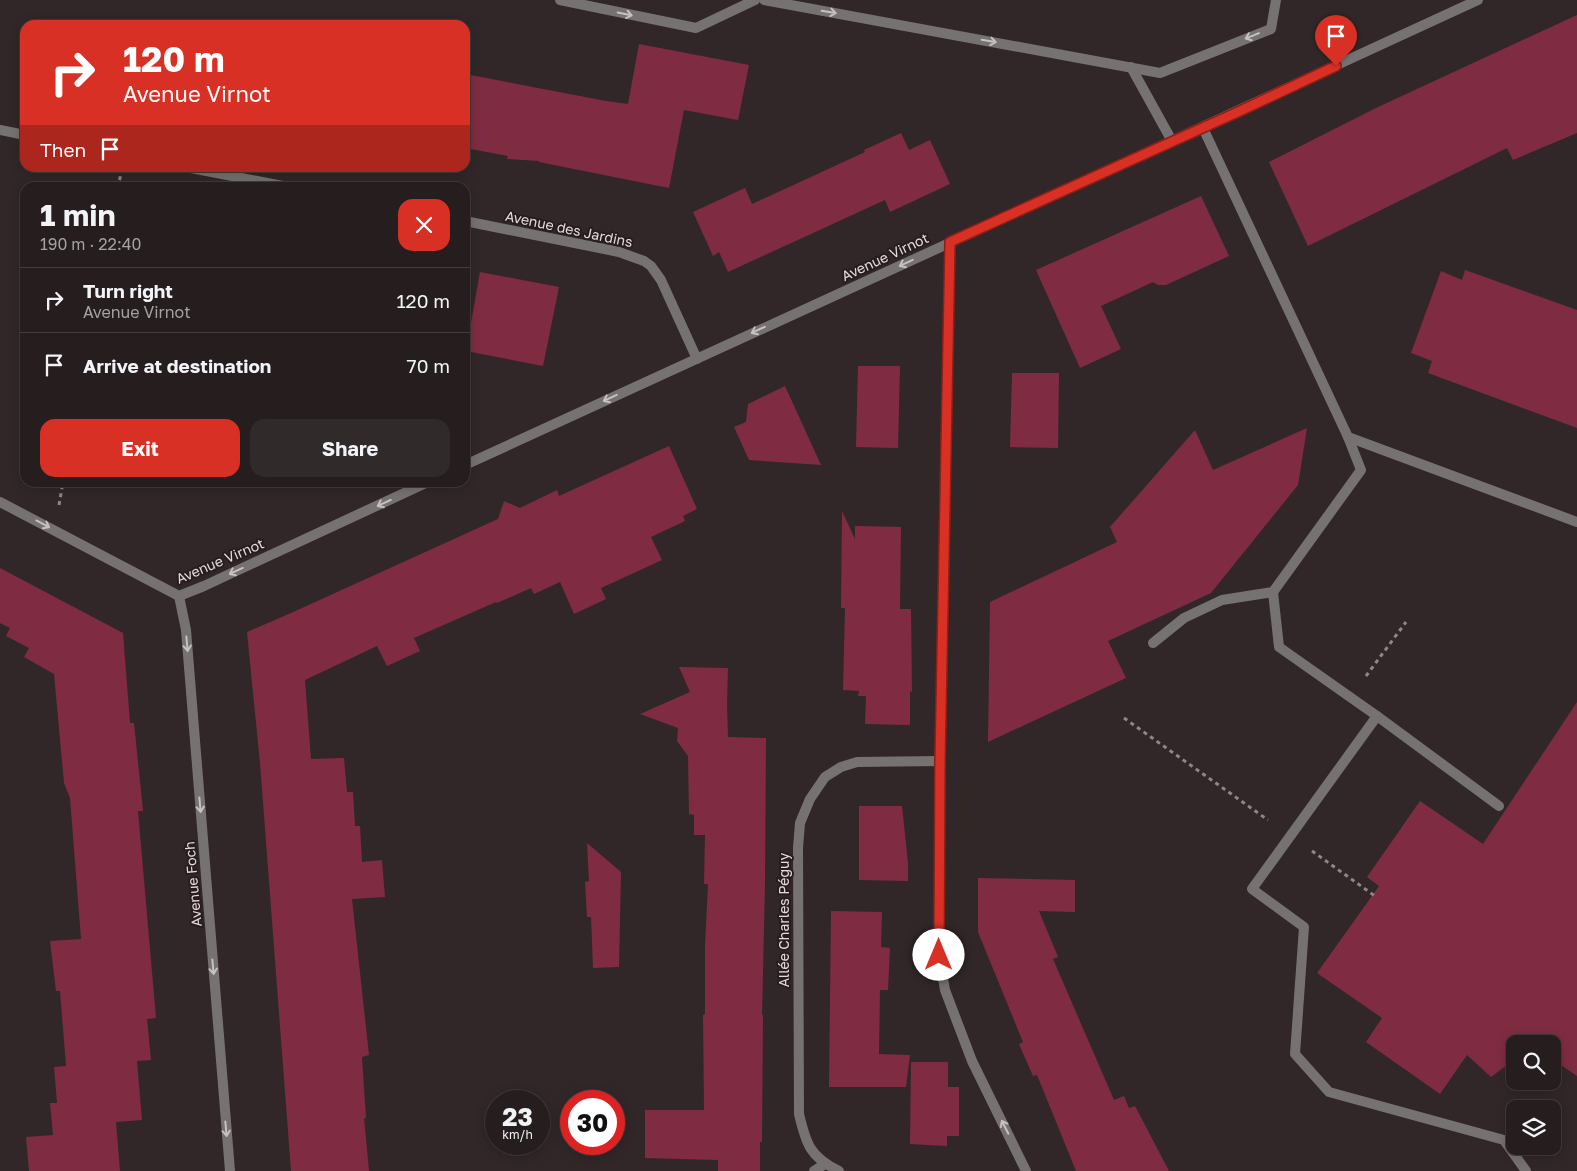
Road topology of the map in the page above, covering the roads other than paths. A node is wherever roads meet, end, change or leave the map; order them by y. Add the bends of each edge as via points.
1 (560, 0) edge
2 (755, 0) edge
3 (764, 0) edge
4 (1276, 0) edge
5 (1478, 0) edge
6 (1131, 67) junction
7 (1203, 128) junction
8 (0, 130) edge
9 (20, 134) edge
10 (1172, 141) junction
11 (211, 172) edge
12 (262, 182) edge
13 (470, 223) edge
14 (950, 242) junction
15 (697, 359) junction
16 (1348, 437) junction
17 (470, 463) edge
18 (417, 487) edge
19 (0, 502) edge
20 (1577, 522) edge
21 (1273, 592) junction
22 (178, 596) junction
23 (1153, 643) dead end
24 (1378, 716) junction
25 (940, 761) junction
26 (1499, 806) dead end
27 (825, 1164) junction
28 (230, 1171) edge
29 (814, 1171) edge
30 (839, 1171) edge
31 (1026, 1171) edge
32 (1526, 1171) edge

1 -> 2 street via 696,28
3 -> 6 street
4 -> 6 street via 1270,29 1160,72
5 - 7 street, Avenue Virnot
6 - 10 street
7 - 10 street, Avenue Virnot
7 - 16 street
8 - 9 street
10 - 14 street, Avenue Virnot
11 - 12 street
13 - 15 street, Avenue des Jardins via 619,252 644,261 661,280
14 -> 15 street, Avenue Virnot
14 - 25 street
15 -> 17 street, Avenue Virnot
16 - 20 street
16 - 21 street via 1361,470
18 -> 22 street, Avenue Virnot
19 -> 22 street, Avenue Virnot
21 - 23 street via 1222,600 1184,618
21 - 24 street via 1279,647
22 -> 28 street, Avenue Foch via 186,630
24 - 26 street
24 - 32 street via 1252,889 1304,927 1295,1054 1329,1092 1504,1140
25 - 27 street, Allée Charles Péguy via 857,762 841,767 826,777 810,799 800,822 799,1114 805,1139
31 -> 25 street via 972,1061 945,990 939,955
27 - 29 street
27 - 30 street, Allée Charles Péguy

